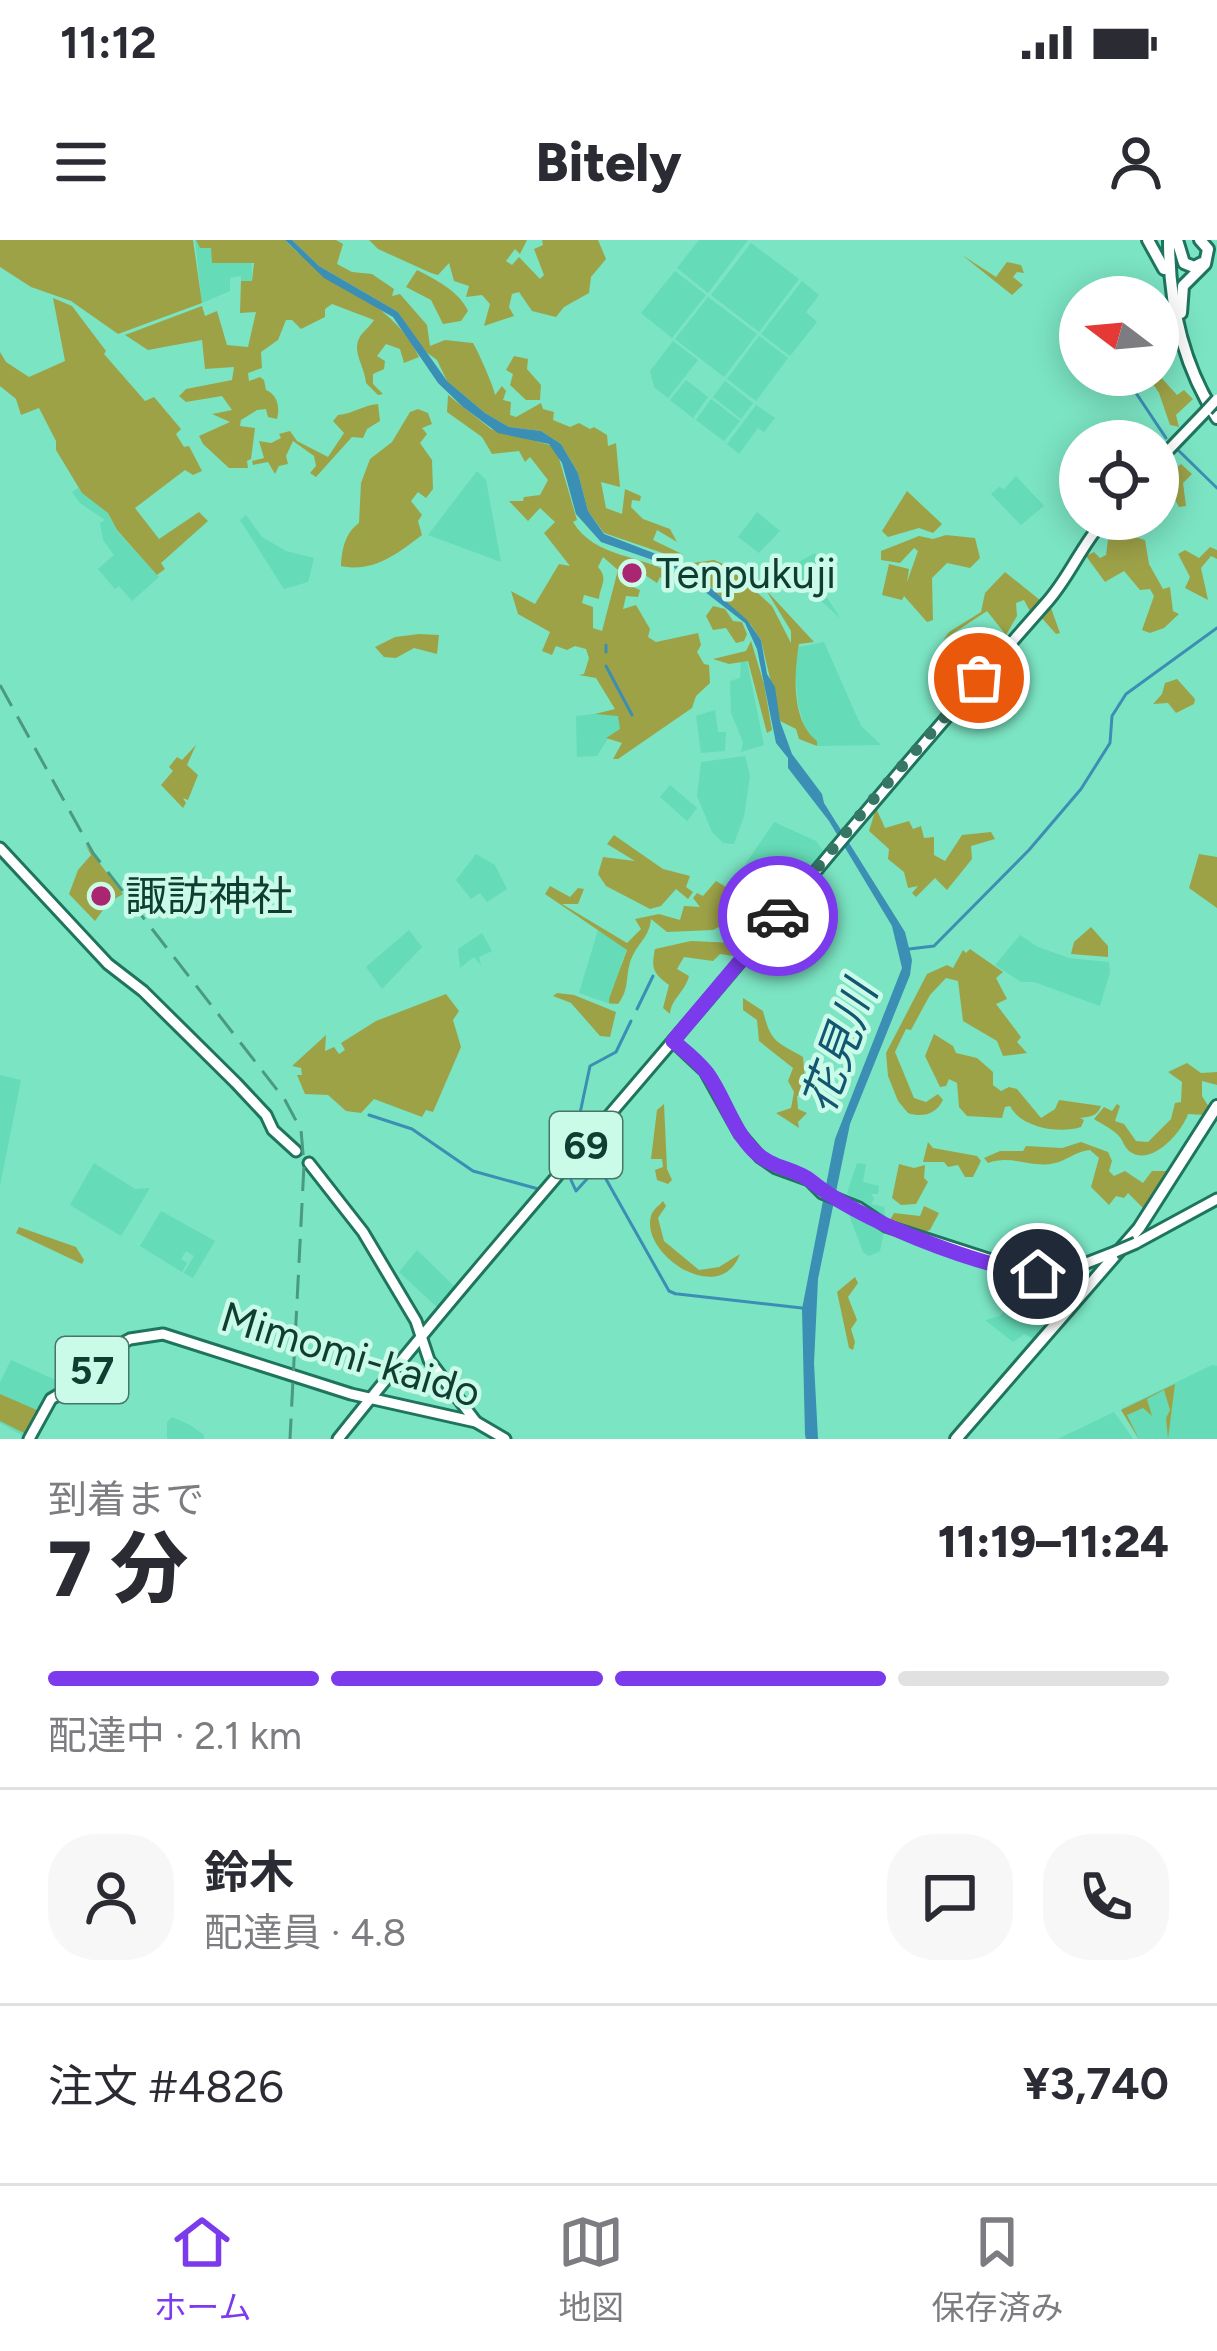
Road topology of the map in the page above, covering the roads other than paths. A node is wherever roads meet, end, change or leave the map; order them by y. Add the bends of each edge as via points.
1 (1148, 240) edge
2 (1198, 240) edge
3 (1173, 241) edge
4 (1165, 276) edge
5 (1175, 276) edge
6 (1179, 331) edge
7 (1190, 352) junction
8 (1215, 410) edge
9 (1179, 442) edge
10 (1086, 540) edge
11 (0, 848) edge
12 (673, 1041) junction
13 (1217, 1110) edge
14 (296, 1151) dead end
15 (308, 1162) dead end
16 (1217, 1199) edge
17 (421, 1336) junction
18 (370, 1399) junction
19 (476, 1422) junction
20 (29, 1439) edge
21 (338, 1439) edge
22 (505, 1439) edge
23 (958, 1439) edge

1 - 4 highway
2 - 3 highway via 1206,253 1194,267
2 - 7 highway via 1207,260 1180,294
3 - 5 highway
3 - 7 highway
6 - 8 highway
7 - 8 highway
8 - 9 main road
10 - 12 main road, 69 via 1052,596
11 - 14 main road
12 - 16 main road, bridge via 705,1071 752,1149 776,1168 896,1230 1031,1273 1066,1271 1114,1252
12 - 17 main road, 69
13 - 23 highway via 1129,1240
15 - 17 main road via 363,1232
17 - 18 main road, 69
17 - 19 main road via 429,1360
18 - 19 main road, Mimomi-kaido / 57
18 - 20 main road, Mimomi-kaido / 57 via 163,1334 117,1346 50,1399
18 - 21 main road, 69
19 - 22 main road, Mimomi-kaido / 57

